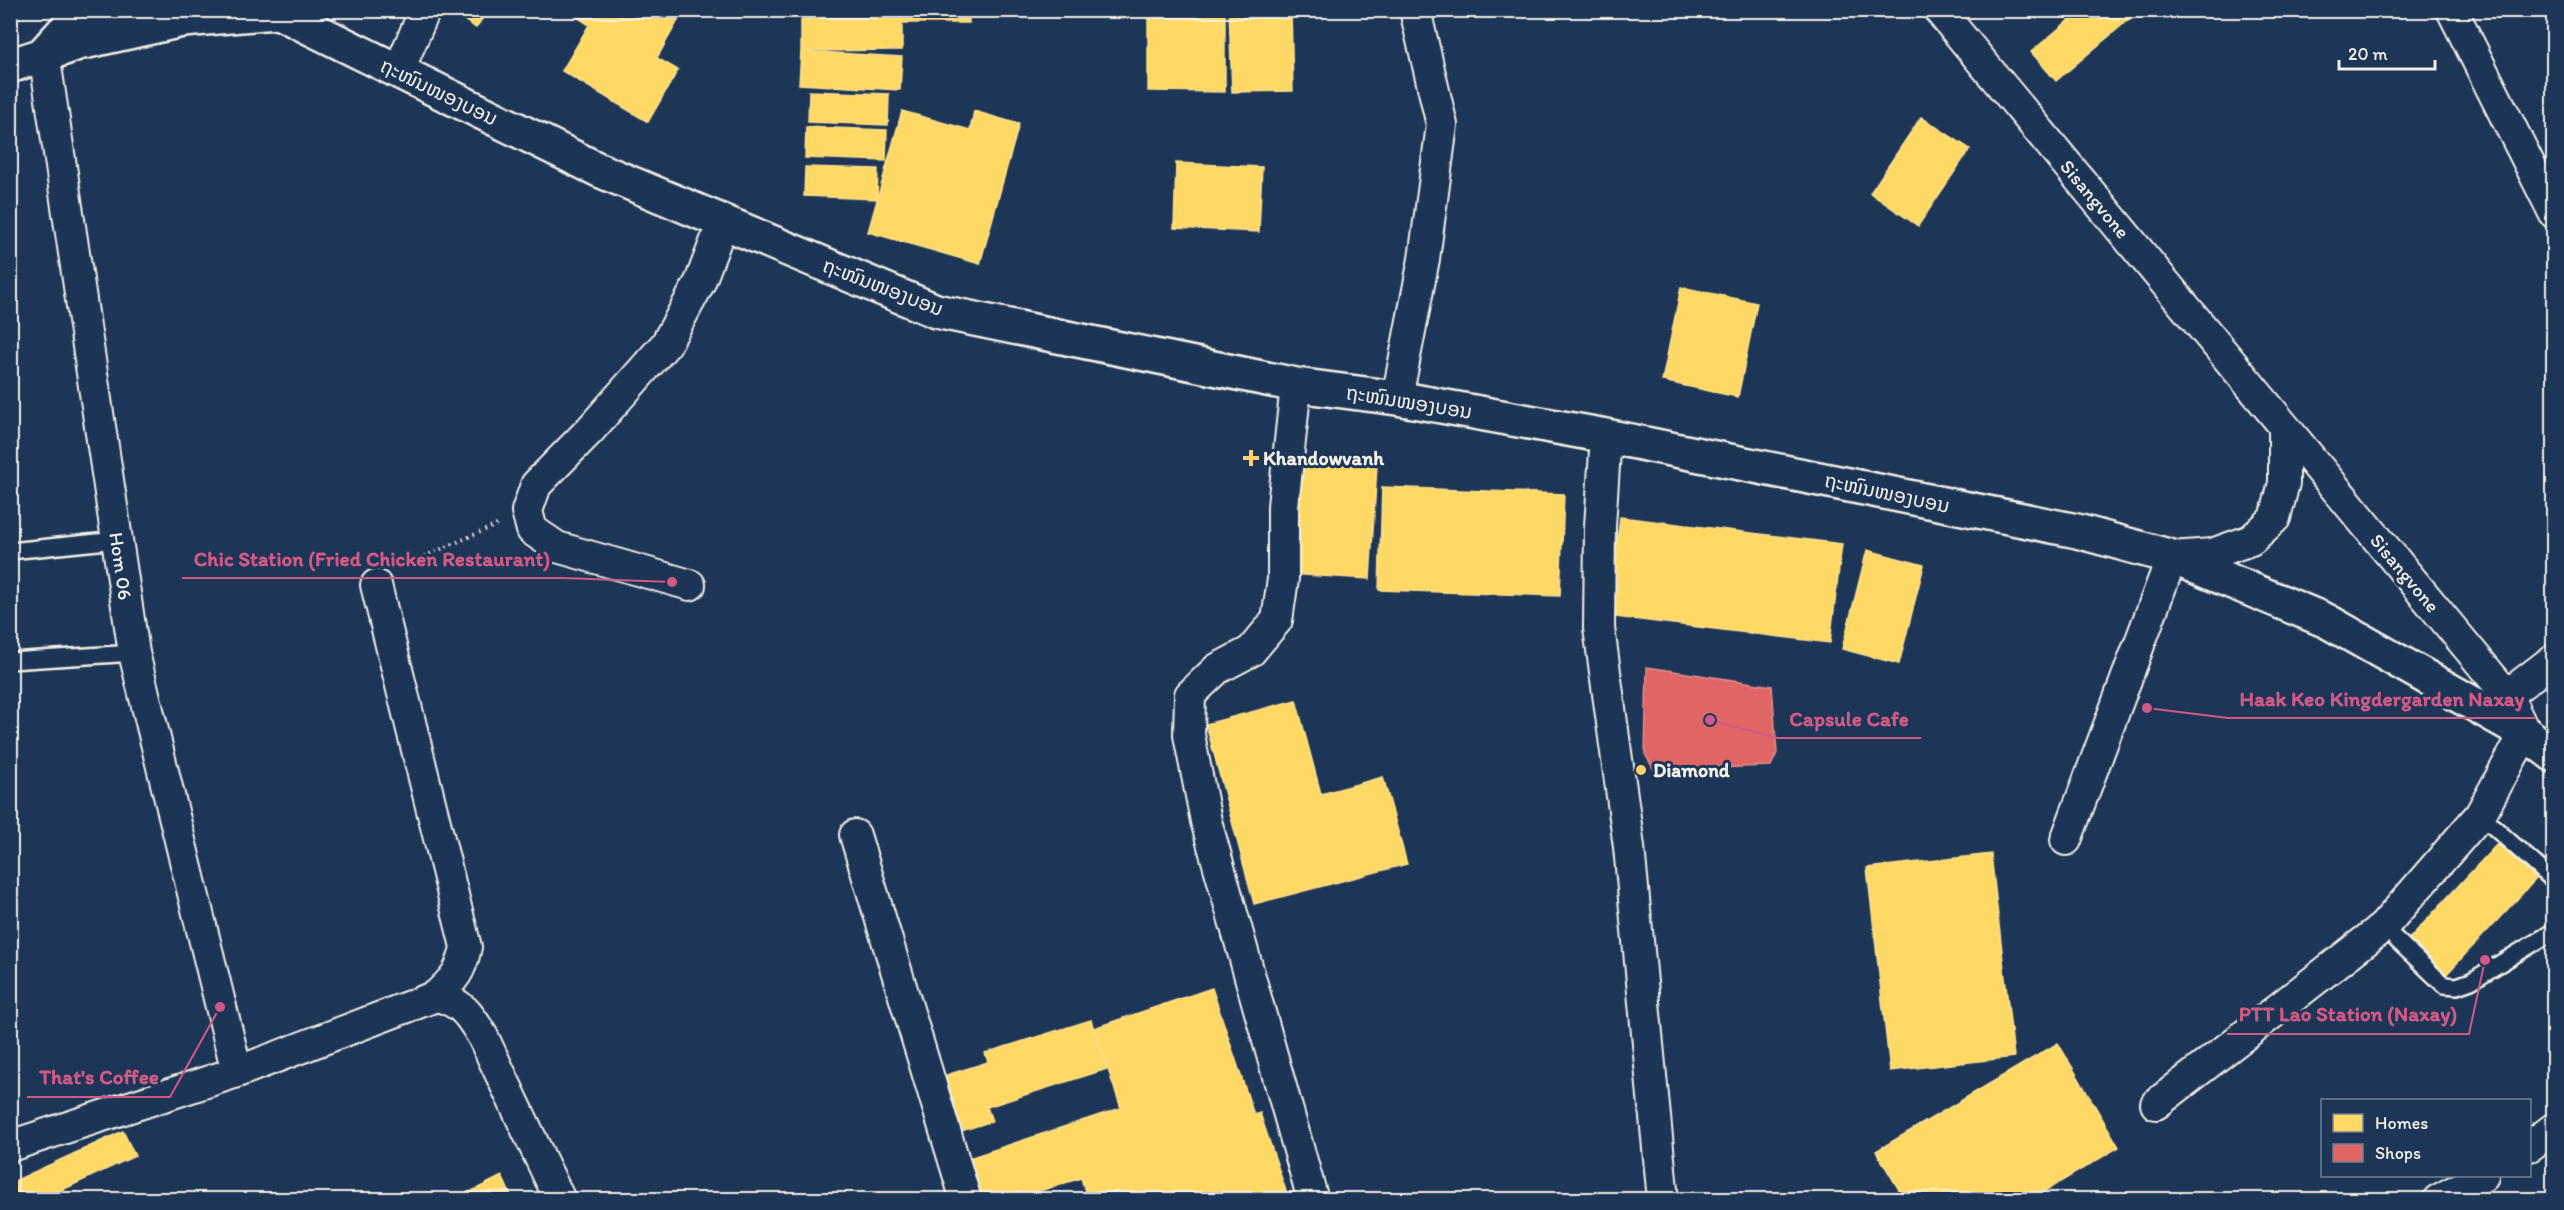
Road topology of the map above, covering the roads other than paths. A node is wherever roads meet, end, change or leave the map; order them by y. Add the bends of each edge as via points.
1 (132, 10) edge
2 (425, 10) edge
3 (1416, 10) edge
4 (1939, 10) edge
5 (2452, 10) edge
6 (275, 11) edge
7 (84, 26) edge
8 (44, 53) junction
9 (10, 66) edge
10 (399, 72) junction
11 (2550, 198) edge
12 (723, 222) junction
13 (1296, 385) junction
14 (1398, 398) junction
15 (2284, 427) junction
16 (1606, 436) junction
17 (117, 540) junction
18 (10, 551) edge
19 (2172, 557) junction
20 (376, 585) road end
21 (690, 585) dead end
22 (134, 653) junction
23 (2553, 659) edge
24 (10, 661) edge
25 (2507, 695) junction
26 (2525, 733) junction
27 (2553, 755) edge
28 (2480, 814) junction
29 (855, 835) dead end
30 (2066, 840) dead end
31 (2553, 880) edge
32 (2383, 927) junction
33 (2553, 931) edge
34 (436, 996) junction
35 (237, 1072) junction
36 (2156, 1104) dead end
37 (2553, 1128) edge
38 (2531, 1144) edge
39 (10, 1146) edge
40 (2480, 1177) edge
41 (561, 1200) edge
42 (966, 1200) edge
43 (1313, 1200) edge
44 (1663, 1200) edge
45 (2438, 1200) edge

1 - 7 street
2 - 10 street
3 - 14 street via 1442,125 1424,259
4 - 15 street, Sisangvone
5 - 11 street
6 - 7 street
6 - 10 street, ຖະໜົນໜອງບອນ
7 - 8 street
8 - 9 street
8 - 17 street, Hom 06
10 - 12 street, ຖະໜົນໜອງບອນ via 598,170
12 - 13 street, ຖະໜົນໜອງບອນ via 936,311
12 - 21 street via 700,282 666,344 536,485 527,511 532,530 557,548
13 - 14 street, ຖະໜົນໜອງບອນ
13 - 43 street via 1283,506 1283,579 1277,620 1251,651 1217,669 1190,695 1190,735 1206,821
14 - 16 street, ຖະໜົນໜອງບອນ
15 - 19 street via 2284,483 2275,518 2251,540 2212,554
15 - 25 street, Sisangvone
16 - 19 street, ຖະໜົນໜອງບອນ via 2077,531
16 - 44 street via 1599,628 1629,847
17 - 18 lane
17 - 22 street, Hom 06
19 - 26 street, ຖະໜົນໜອງບອນ via 2327,621
19 - 30 street
20 - 34 street via 466,947 455,979
22 - 24 lane
22 - 35 street, Hom 06
23 - 25 street
25 - 26 street, Sisangvone
26 - 27 street, ຖະໜົນໜອງບອນ
26 - 28 street
28 - 31 lane
28 - 32 street
29 - 42 street
32 - 33 lane via 2444,985 2457,986
32 - 36 street
34 - 35 street
34 - 41 street via 453,1000 470,1015
35 - 39 street
37 - 38 street
40 - 45 street

